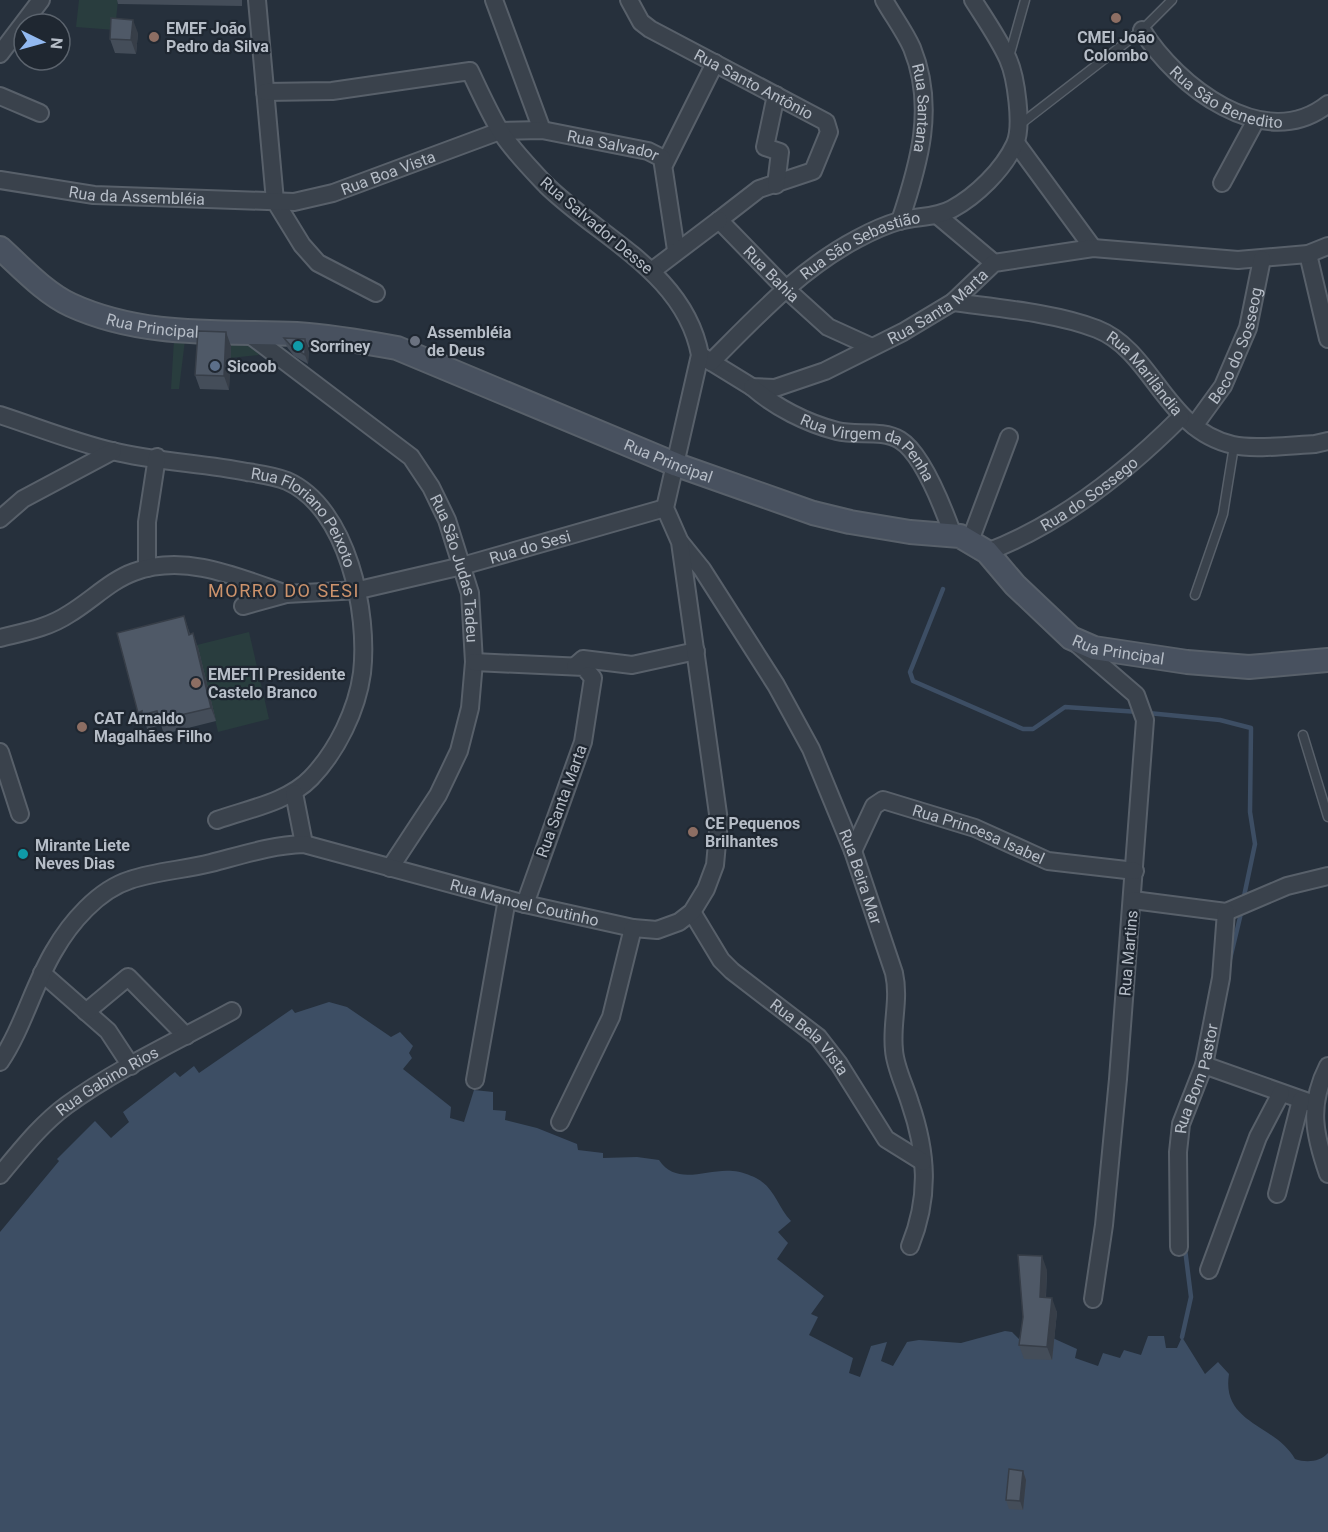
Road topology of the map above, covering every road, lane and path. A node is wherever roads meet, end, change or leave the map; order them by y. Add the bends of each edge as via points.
1 (41, 0) edge
2 (257, 0) edge
3 (494, 0) edge
4 (629, 0) edge
5 (884, 0) edge
6 (973, 0) edge
7 (1025, 0) edge
8 (1172, 0) edge
9 (1142, 30) junction
10 (0, 54) edge
11 (1008, 60) junction
12 (715, 63) junction
13 (265, 92) junction
14 (776, 95) junction
15 (0, 96) edge
16 (1328, 104) edge
17 (40, 113) dead end
18 (1256, 120) junction
19 (1018, 126) junction
20 (500, 130) junction
21 (542, 130) junction
22 (1016, 143) junction
23 (664, 163) junction
24 (0, 180) edge
25 (1222, 183) dead end
26 (776, 185) junction
27 (275, 201) junction
28 (937, 215) junction
29 (719, 220) junction
30 (900, 221) junction
31 (1328, 246) edge
32 (0, 248) edge
33 (1093, 248) junction
34 (676, 250) junction
35 (1308, 254) junction
36 (1262, 259) junction
37 (994, 263) junction
38 (652, 270) junction
39 (786, 289) junction
40 (376, 293) dead end
41 (953, 302) junction
42 (250, 335) junction
43 (1328, 339) edge
44 (872, 347) junction
45 (706, 359) junction
46 (752, 387) junction
47 (0, 415) edge
48 (1188, 421) junction
49 (1009, 437) dead end
50 (1328, 441) edge
51 (1234, 446) junction
52 (113, 451) junction
53 (157, 457) junction
54 (677, 465) junction
55 (665, 508) junction
56 (0, 519) edge
57 (680, 542) junction
58 (970, 543) junction
59 (462, 566) junction
60 (147, 568) junction
61 (359, 590) junction
62 (286, 594) junction
63 (1195, 595) dead end
64 (243, 606) dead end
65 (0, 638) edge
66 (1071, 638) junction
67 (696, 651) junction
68 (1328, 660) edge
69 (474, 662) junction
70 (574, 666) junction
71 (1303, 735) dead end
72 (0, 752) edge
73 (294, 793) junction
74 (20, 814) dead end
75 (1328, 817) edge
76 (217, 820) dead end
77 (304, 844) junction
78 (854, 851) junction
79 (390, 868) junction
80 (1135, 871) junction
81 (1328, 876) edge
82 (507, 899) junction
83 (1132, 900) junction
84 (525, 904) junction
85 (692, 912) junction
86 (1226, 912) junction
87 (633, 928) junction
88 (42, 973) junction
89 (232, 1011) dead end
90 (86, 1012) junction
91 (186, 1036) junction
92 (0, 1062) edge
93 (1204, 1065) junction
94 (131, 1066) junction
95 (1328, 1066) edge
96 (475, 1080) dead end
97 (1281, 1093) junction
98 (1307, 1102) junction
99 (560, 1122) dead end
100 (923, 1162) junction
101 (1328, 1174) edge
102 (0, 1175) edge
103 (1277, 1194) dead end
104 (910, 1245) dead end
105 (1179, 1246) dead end
106 (1209, 1270) dead end
107 (1093, 1299) dead end

1 - 10 street
2 - 13 street
3 - 21 street
4 - 12 street, Rua Santo Antônio via 634,13 650,29
5 - 30 street, Rua Santana via 912,47 924,111 918,167
6 - 11 street
7 - 11 lane
8 - 9 lane
9 - 18 street, Rua São Benedito via 1154,50 1179,75 1233,112
9 - 19 lane
11 - 19 street via 1015,85
12 - 14 street, Rua Santo Antônio
12 - 23 street
13 - 20 street, Rua Salvador Desse via 332,91 470,71
13 - 27 street
14 - 26 street via 765,147 780,152
14 - 26 street, Rua Santo Antônio via 826,122 829,132 813,171
15 - 17 street
16 - 18 street, Rua São Benedito via 1311,115 1282,122
18 - 25 street
19 - 22 street
20 - 21 street
20 - 27 street, Rua Boa Vista via 333,193 294,202
20 - 38 street, Rua Salvador Desse via 547,185
21 - 23 street, Rua Salvador via 648,151
22 - 28 street, Rua São Sebastião via 1000,168 981,187 951,210
22 - 33 street
23 - 34 street, Rua Salvador
24 - 27 street, Rua da Assembléia via 94,195
26 - 29 street, Rua Santo Antônio via 759,189
27 - 40 street via 318,264
28 - 30 street, Rua São Sebastião
28 - 37 street
29 - 34 street
29 - 39 street, Rua Bahia
30 - 39 street, Rua São Sebastião via 819,260
31 - 35 street, Rua Santa Marta
32 - 42 street, Rua Principal via 70,305 107,318 159,330
33 - 36 street, Rua Santa Marta
33 - 37 street, Rua Santa Marta
34 - 38 street
35 - 36 street, Rua Santa Marta
35 - 43 street
36 - 48 street, Beco do Sosseog via 1248,328 1223,386
37 - 41 street, Rua Santa Marta
38 - 45 street, Rua Salvador Desse via 682,310
39 - 44 street, Rua Bahia via 828,327
39 - 45 street, Rua São Sebastião
41 - 44 street, Rua Santa Marta
41 - 48 street, Rua Marilândia via 1027,312 1098,329 1131,352
42 - 54 street, Rua Principal via 308,335 397,348
42 - 59 street, Rua São Judas Tadeu via 411,457 447,520
44 - 46 street, Rua Santa Marta via 800,381 775,388
45 - 46 street
45 - 54 street
46 - 58 street, Rua Virgem da Penha via 772,404 837,431 900,440 914,454
47 - 52 street, Rua Floriano Peixoto
48 - 51 street, Rua Marilândia
48 - 58 street, Rua do Sossego via 1137,461 1021,539
49 - 58 street
50 - 51 street, Rua Marilândia
51 - 63 lane via 1222,514
52 - 53 street, Rua Floriano Peixoto
52 - 56 street via 23,499
53 - 60 street via 147,522
53 - 61 street, Rua Floriano Peixoto via 263,475 286,481 308,495 329,520
54 - 55 street
54 - 58 street, Rua Principal via 813,513
55 - 57 street
55 - 59 street, Rua do Sesi
57 - 67 street
57 - 78 street, Rua Beira Mar via 702,569 796,722
58 - 66 street, Rua Principal
59 - 61 street, Rua do Sesi
59 - 69 street, Rua São Judas Tadeu via 470,593
60 - 62 street, Rua do Sesi via 197,566
60 - 65 street, Rua do Sesi via 132,572 55,623
61 - 62 street, Rua do Sesi
61 - 73 street, Rua Floriano Peixoto via 362,675 351,711 338,741 312,777
62 - 64 street, Rua do Sesi
66 - 68 street, Rua Principal via 1102,650 1187,662 1249,666
66 - 80 street, Rua Martins via 1136,695 1143,709 1145,732
67 - 70 street via 632,665 583,659
67 - 85 street via 719,831 715,865
69 - 70 street
69 - 79 street, Rua São Judas Tadeu via 470,708 459,751 438,795
70 - 84 street, Rua Santa Marta via 584,667 593,678 583,742
71 - 75 lane
72 - 74 street
73 - 76 street, Rua Floriano Peixoto
73 - 77 street
77 - 79 street, Rua Manoel Coutinho
77 - 88 street, Rua Manoel Coutinho via 279,844 128,880 111,889 72,923
78 - 80 street, Rua Princesa Isabel via 874,806 883,800 975,828 1048,861
78 - 100 street, Rua Beira Mar via 894,973 898,992 894,1053 919,1128
79 - 82 street, Rua Manoel Coutinho
80 - 83 street, Rua Martins
81 - 86 street via 1287,886
82 - 84 street, Rua Manoel Coutinho
82 - 96 street
83 - 86 street
83 - 107 street, Rua Martins via 1104,1225
84 - 87 street, Rua Manoel Coutinho
85 - 87 street, Rua Manoel Coutinho via 657,930
85 - 100 street, Rua Bela Vista via 732,971 828,1047 886,1139
86 - 93 street, Rua Bom Pastor via 1221,978
87 - 99 street via 611,1017
88 - 90 street
88 - 92 street, Rua Manoel Coutinho
89 - 91 street, Rua Gabino Rios
90 - 91 street via 128,977
90 - 94 street via 108,1031
91 - 94 street, Rua Gabino Rios
93 - 97 street
93 - 105 street, Rua Bom Pastor via 1181,1124
94 - 102 street, Rua Gabino Rios via 68,1104 32,1137
95 - 98 street
97 - 98 street
97 - 106 street via 1258,1137
98 - 101 street
98 - 103 street
100 - 104 street, Rua Beira Mar via 920,1220

